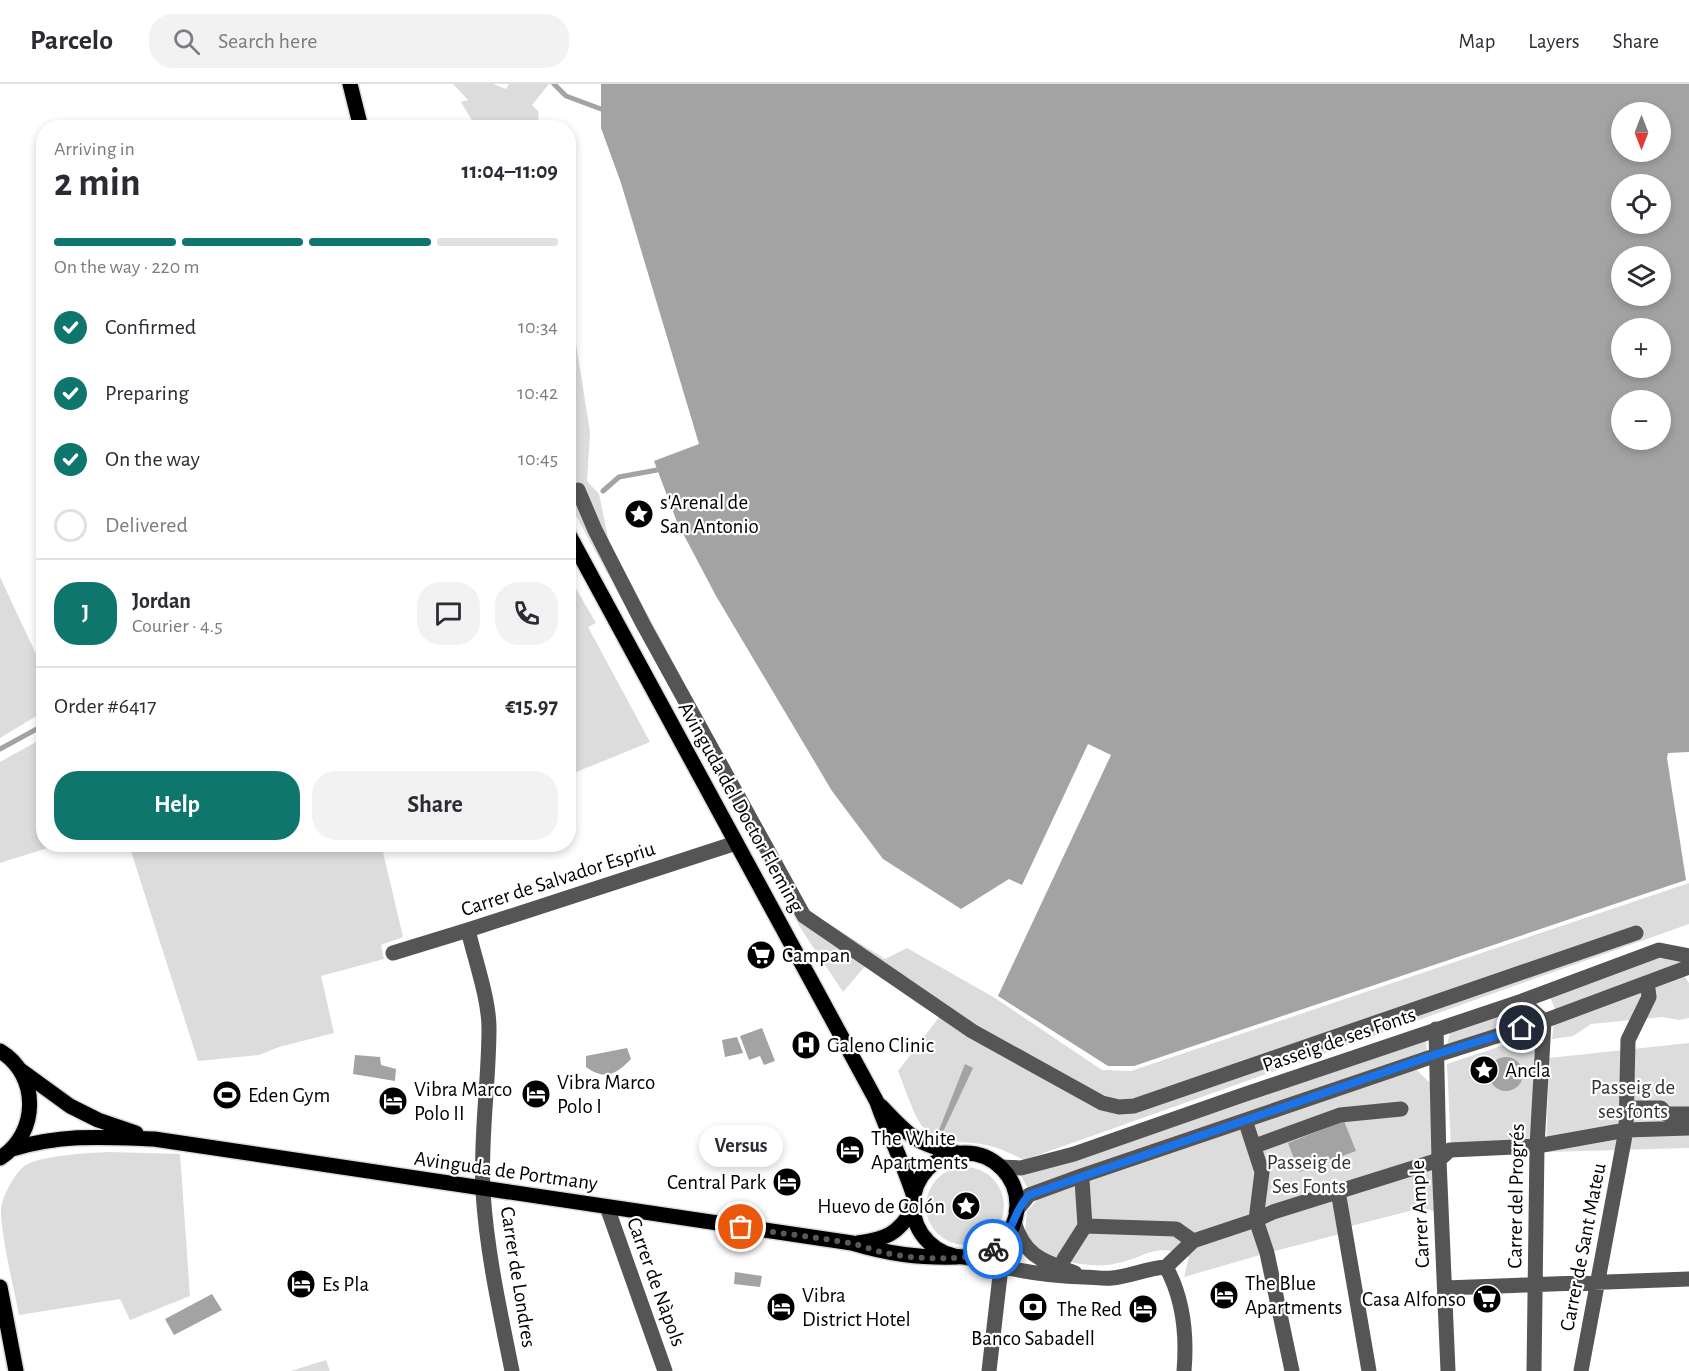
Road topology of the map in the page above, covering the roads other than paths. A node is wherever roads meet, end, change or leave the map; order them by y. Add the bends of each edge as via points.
1 (350, 84) edge
2 (359, 120) edge
3 (578, 490) dead end
4 (576, 548) edge
5 (736, 843) junction
6 (468, 930) junction
7 (1636, 933) dead end
8 (393, 953) dead end
9 (1689, 956) edge
10 (1689, 967) edge
11 (1648, 989) dead end
12 (1522, 1001) junction
13 (1544, 1021) junction
14 (1436, 1029) junction
15 (0, 1051) edge
16 (1437, 1054) junction
17 (19, 1069) junction
18 (877, 1102) junction
19 (1627, 1108) junction
20 (1401, 1109) dead end
21 (1689, 1114) edge
22 (1247, 1126) dead end
23 (1689, 1128) edge
24 (1626, 1130) junction
25 (154, 1139) junction
26 (1255, 1146) junction
27 (1537, 1146) junction
28 (962, 1154) junction
29 (4, 1157) edge
30 (1438, 1160) junction
31 (1000, 1167) junction
32 (1082, 1179) dead end
33 (483, 1189) junction
34 (1338, 1191) junction
35 (914, 1203) junction
36 (607, 1207) junction
37 (1015, 1216) junction
38 (1256, 1220) junction
39 (1085, 1226) junction
40 (1193, 1241) junction
41 (852, 1244) junction
42 (961, 1257) junction
43 (1064, 1259) dead end
44 (1001, 1267) junction
45 (1166, 1267) junction
46 (1086, 1277) junction
47 (1689, 1280) edge
48 (1598, 1282) junction
49 (1536, 1284) junction
50 (0, 1287) edge
51 (1444, 1288) junction
52 (2, 1312) edge
53 (16, 1371) edge
54 (512, 1371) edge
55 (665, 1371) edge
56 (989, 1371) edge
57 (1184, 1371) edge
58 (1292, 1371) edge
59 (1369, 1371) edge
60 (1448, 1371) edge
61 (1534, 1371) edge
62 (1581, 1371) edge

1 - 2 main road
3 - 7 street via 643,624 804,916 972,1031 1102,1103 1134,1106
4 - 5 main road, Avinguda del Doctor Fleming
5 - 6 street, Carrer de Salvador Espriu
5 - 18 main road, Avinguda del Doctor Fleming
6 - 8 street, Carrer de Salvador Espriu
6 - 33 street, Carrer de Londres via 489,1027
9 - 12 street, Passeig de ses Fonts via 1659,950
10 - 13 street
11 - 19 street, Carrer de Sant Mateu via 1649,996 1628,1040
12 - 13 street
12 - 14 street, Passeig de ses Fonts
13 - 16 street
13 - 27 street, Carrer del Progrés
14 - 16 street, Carrer Ample
14 - 31 street, Passeig de ses Fonts via 1074,1154 1021,1168
15 - 17 main road, Avinguda de Portmany
16 - 30 street, Carrer Ample
16 - 37 street via 1029,1195
17 - 25 main road, Avinguda de Portmany via 49,1092 98,1120
17 - 29 main road via 28,1088 30,1110 25,1131
18 - 28 main road, Avinguda del Doctor Fleming via 924,1144
18 - 35 main road, Avinguda del Doctor Fleming
19 - 21 street via 1661,1108 1666,1114
19 - 24 street, Carrer de Sant Mateu
20 - 26 street via 1340,1115
22 - 26 street
23 - 24 street
24 - 27 street
24 - 48 street, Carrer de Sant Mateu
25 - 29 main road, Avinguda de Portmany via 66,1137 40,1141
25 - 33 main road, Avinguda de Portmany
26 - 38 street via 1262,1172
27 - 30 street via 1450,1150
27 - 49 street, Carrer del Progrés
28 - 31 main road via 982,1157
28 - 35 main road via 930,1167 919,1181
30 - 34 street
30 - 51 street, Carrer Ample
31 - 37 main road via 1015,1192
32 - 39 street
33 - 36 main road, Avinguda de Portmany
33 - 54 street, Carrer de Londres via 492,1277
34 - 38 street
34 - 59 street
35 - 41 main road, Avinguda de Portmany via 906,1221 886,1237
35 - 42 main road via 917,1226 927,1240 941,1251
36 - 41 main road, Avinguda de Portmany
36 - 55 street, Carrer de Nàpols
37 - 42 main road via 1009,1233 996,1247
37 - 46 street via 1021,1240 1034,1255
38 - 40 street
38 - 58 street via 1267,1253
39 - 40 street via 1176,1229
39 - 43 street
40 - 45 street
41 - 42 main road, Avinguda de Portmany via 898,1255
42 - 44 street
44 - 46 street via 1039,1275
44 - 56 street
45 - 46 street via 1113,1278
45 - 57 street via 1175,1286 1185,1330
47 - 48 street
48 - 49 street
48 - 62 street, Carrer de Sant Mateu
49 - 51 street
49 - 61 street, Carrer del Progrés
50 - 52 main road
51 - 60 street, Carrer Ample
52 - 53 main road

